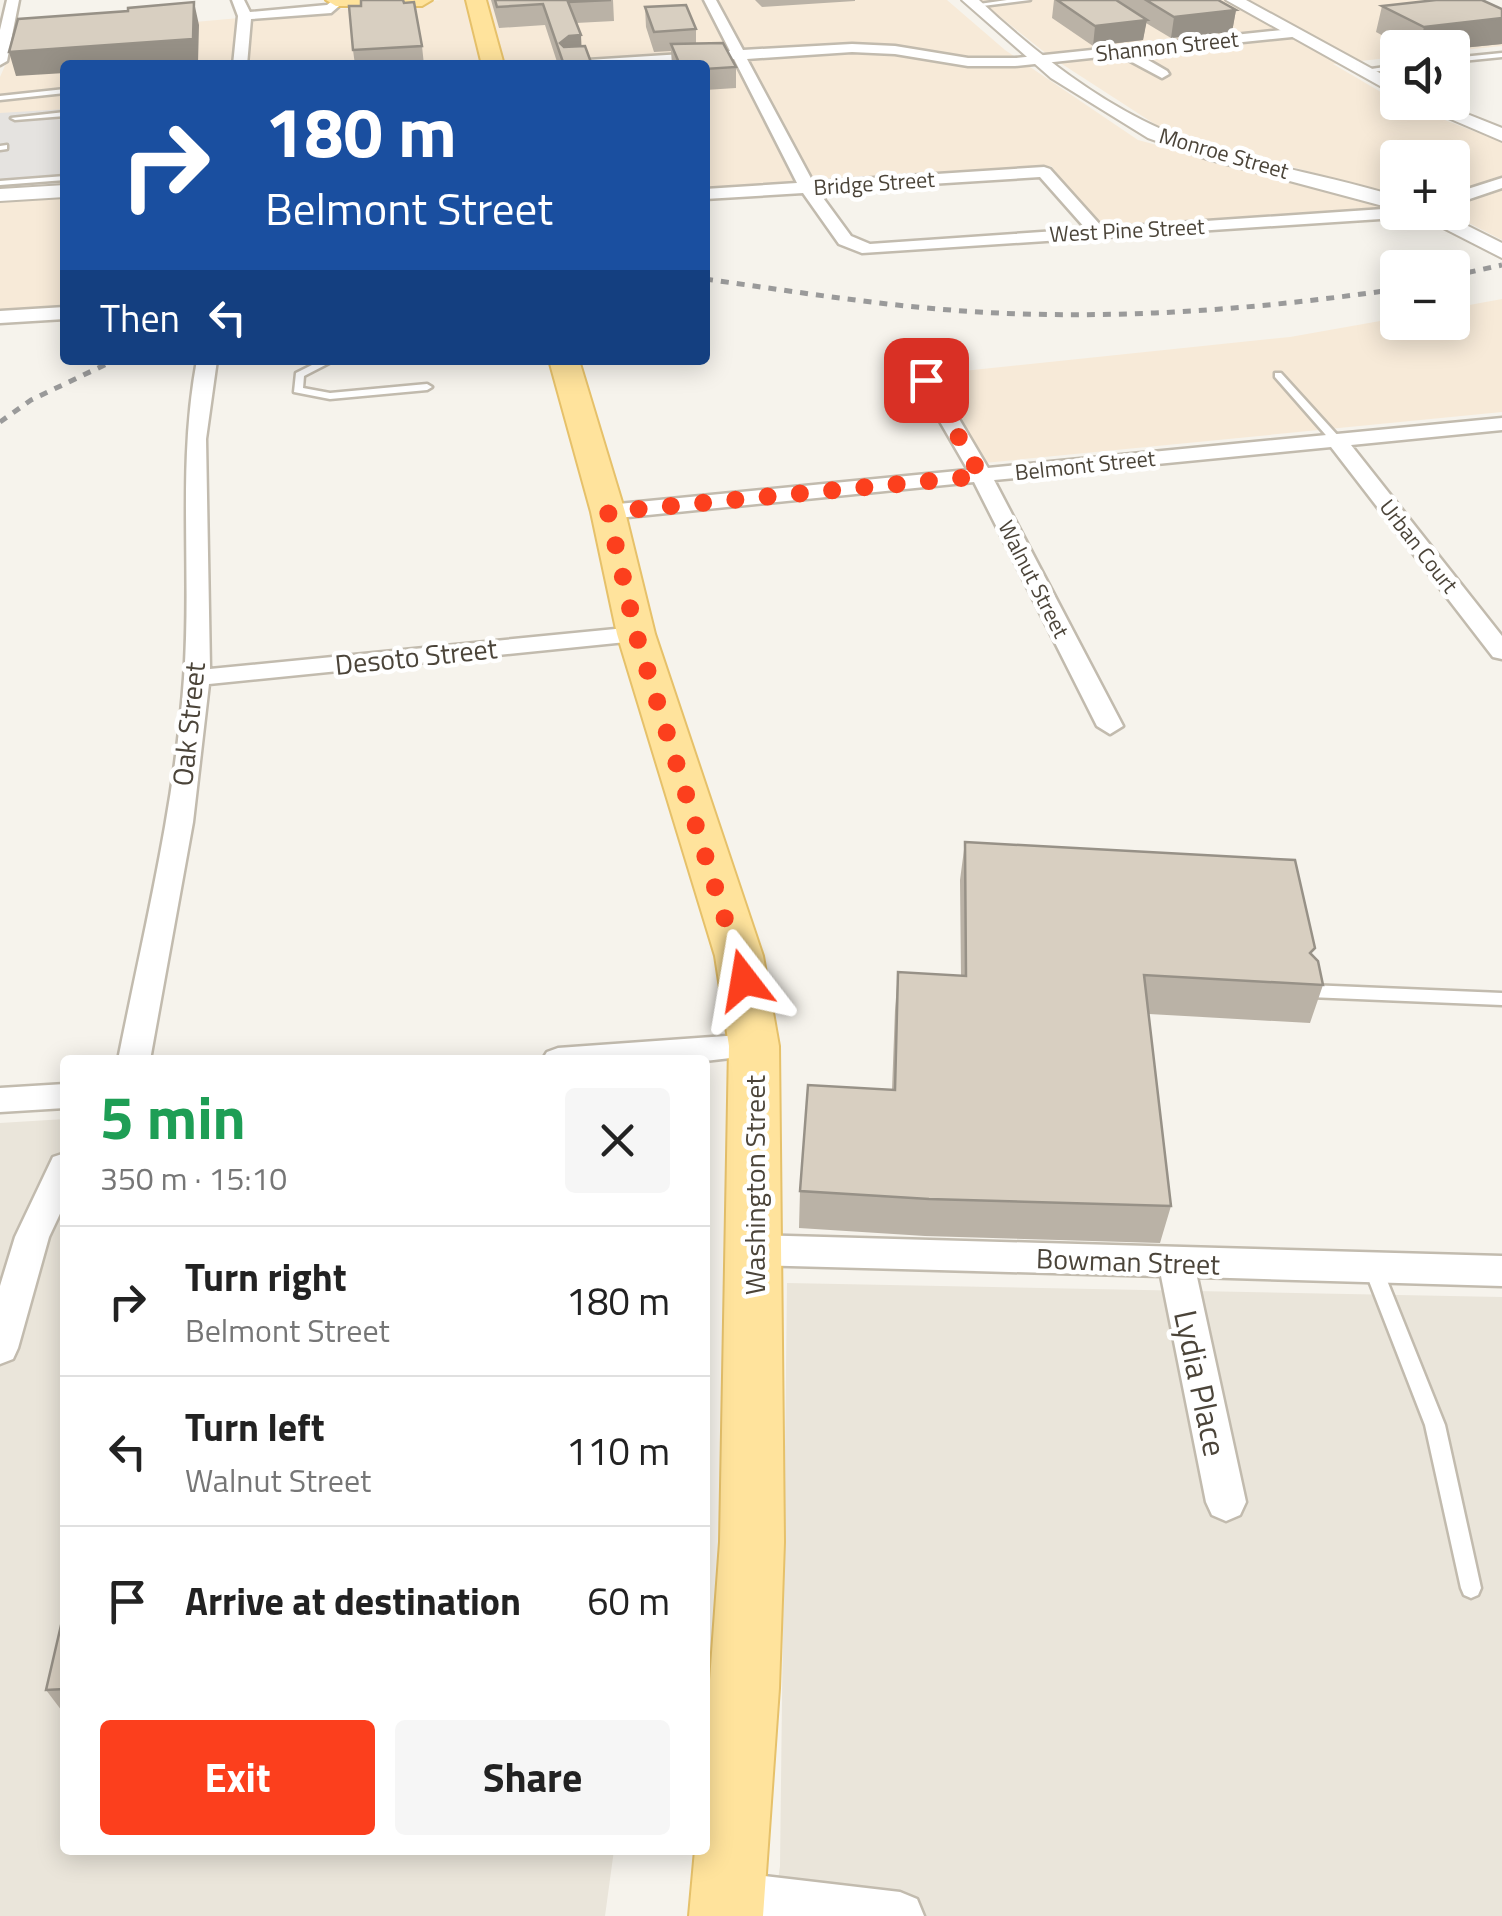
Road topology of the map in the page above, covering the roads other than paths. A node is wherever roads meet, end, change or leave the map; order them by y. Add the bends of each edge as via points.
1 (13, 0) edge
2 (338, 0) edge
3 (422, 0) edge
4 (476, 0) edge
5 (710, 0) edge
6 (1027, 0) edge
7 (1234, 0) edge
8 (973, 3) edge
9 (244, 6) edge
10 (1139, 28) edge
11 (1292, 33) junction
12 (599, 41) dead end
13 (1166, 46) junction
14 (1122, 51) junction
15 (741, 54) junction
16 (1502, 55) edge
17 (1470, 58) edge
18 (240, 60) edge
19 (492, 60) edge
20 (601, 60) edge
21 (655, 60) edge
22 (1041, 60) junction
23 (0, 61) edge
24 (1380, 69) edge
25 (1362, 71) junction
26 (1162, 74) dead end
27 (1380, 81) edge
28 (60, 92) edge
29 (0, 98) edge
30 (60, 114) edge
31 (15, 118) dead end
32 (1465, 120) edge
33 (1502, 135) edge
34 (60, 178) edge
35 (0, 183) edge
36 (1502, 183) edge
37 (807, 187) junction
38 (60, 191) edge
39 (710, 194) edge
40 (1470, 194) edge
41 (0, 195) edge
42 (1380, 199) edge
43 (1380, 214) edge
44 (1460, 230) edge
45 (1097, 231) junction
46 (1502, 251) edge
47 (60, 313) edge
48 (0, 318) edge
49 (319, 365) edge
50 (565, 365) edge
51 (205, 372) edge
52 (1278, 375) dead end
53 (926, 380) dead end
54 (428, 387) dead end
55 (1502, 424) edge
56 (1336, 440) junction
57 (981, 476) junction
58 (608, 512) junction
59 (636, 634) junction
60 (1502, 652) edge
61 (196, 678) junction
62 (1110, 726) dead end
63 (1310, 990) edge
64 (1502, 999) edge
65 (754, 1046) junction
66 (135, 1055) edge
67 (628, 1055) edge
68 (60, 1096) edge
69 (0, 1100) edge
70 (60, 1177) edge
71 (754, 1250) junction
72 (1176, 1263) junction
73 (1374, 1268) junction
74 (1502, 1270) edge
75 (0, 1348) edge
76 (1226, 1502) dead end
77 (1472, 1588) dead end
78 (728, 1905) edge
79 (900, 1916) edge

1 - 23 street
2 - 3 main road
2 - 9 street via 331,9
4 - 19 main road
5 - 15 street
6 - 8 lane
7 - 11 street
8 - 22 street, Monroe Street
9 - 18 street
10 - 13 street
11 - 13 street, Shannon Street
11 - 25 street
12 - 20 street
13 - 14 street, Shannon Street
14 - 22 street, Shannon Street
14 - 26 street
15 - 21 street, Shannon Street
15 - 22 street, Shannon Street via 877,48 968,62
15 - 37 street
16 - 17 lane
22 - 42 street, Monroe Street via 1158,135
24 - 25 lane
25 - 27 street
28 - 29 lane
30 - 31 lane
32 - 33 street
34 - 35 lane
36 - 40 street
37 - 39 street, Bridge Street
37 - 45 street, Bridge Street via 1044,172
37 - 45 street, West Pine Street via 845,240 868,249
38 - 41 street
43 - 45 street, West Pine Street
44 - 46 street
47 - 48 street
49 - 54 lane via 299,374 298,390 330,396
50 - 58 main road, Washington Street
51 - 61 street, Oak Street via 196,447
52 - 56 lane
53 - 57 street, Walnut Street
55 - 56 street, Belmont Street
56 - 57 street, Belmont Street
56 - 60 street, Urban Court
57 - 58 street, Belmont Street
57 - 62 street, Walnut Street
58 - 59 main road, Washington Street
59 - 61 street, Desoto Street
59 - 65 main road, Washington Street via 739,956
61 - 66 street, Oak Street
63 - 64 lane
65 - 67 street
65 - 71 main road, Washington Street
68 - 69 street
70 - 75 street via 32,1237
71 - 72 street, Bowman Street
71 - 78 main road, Washington Street via 752,1542
72 - 73 street, Bowman Street
72 - 76 street, Lydia Place
73 - 74 street, Bowman Street
73 - 77 lane via 1435,1426
78 - 79 street

